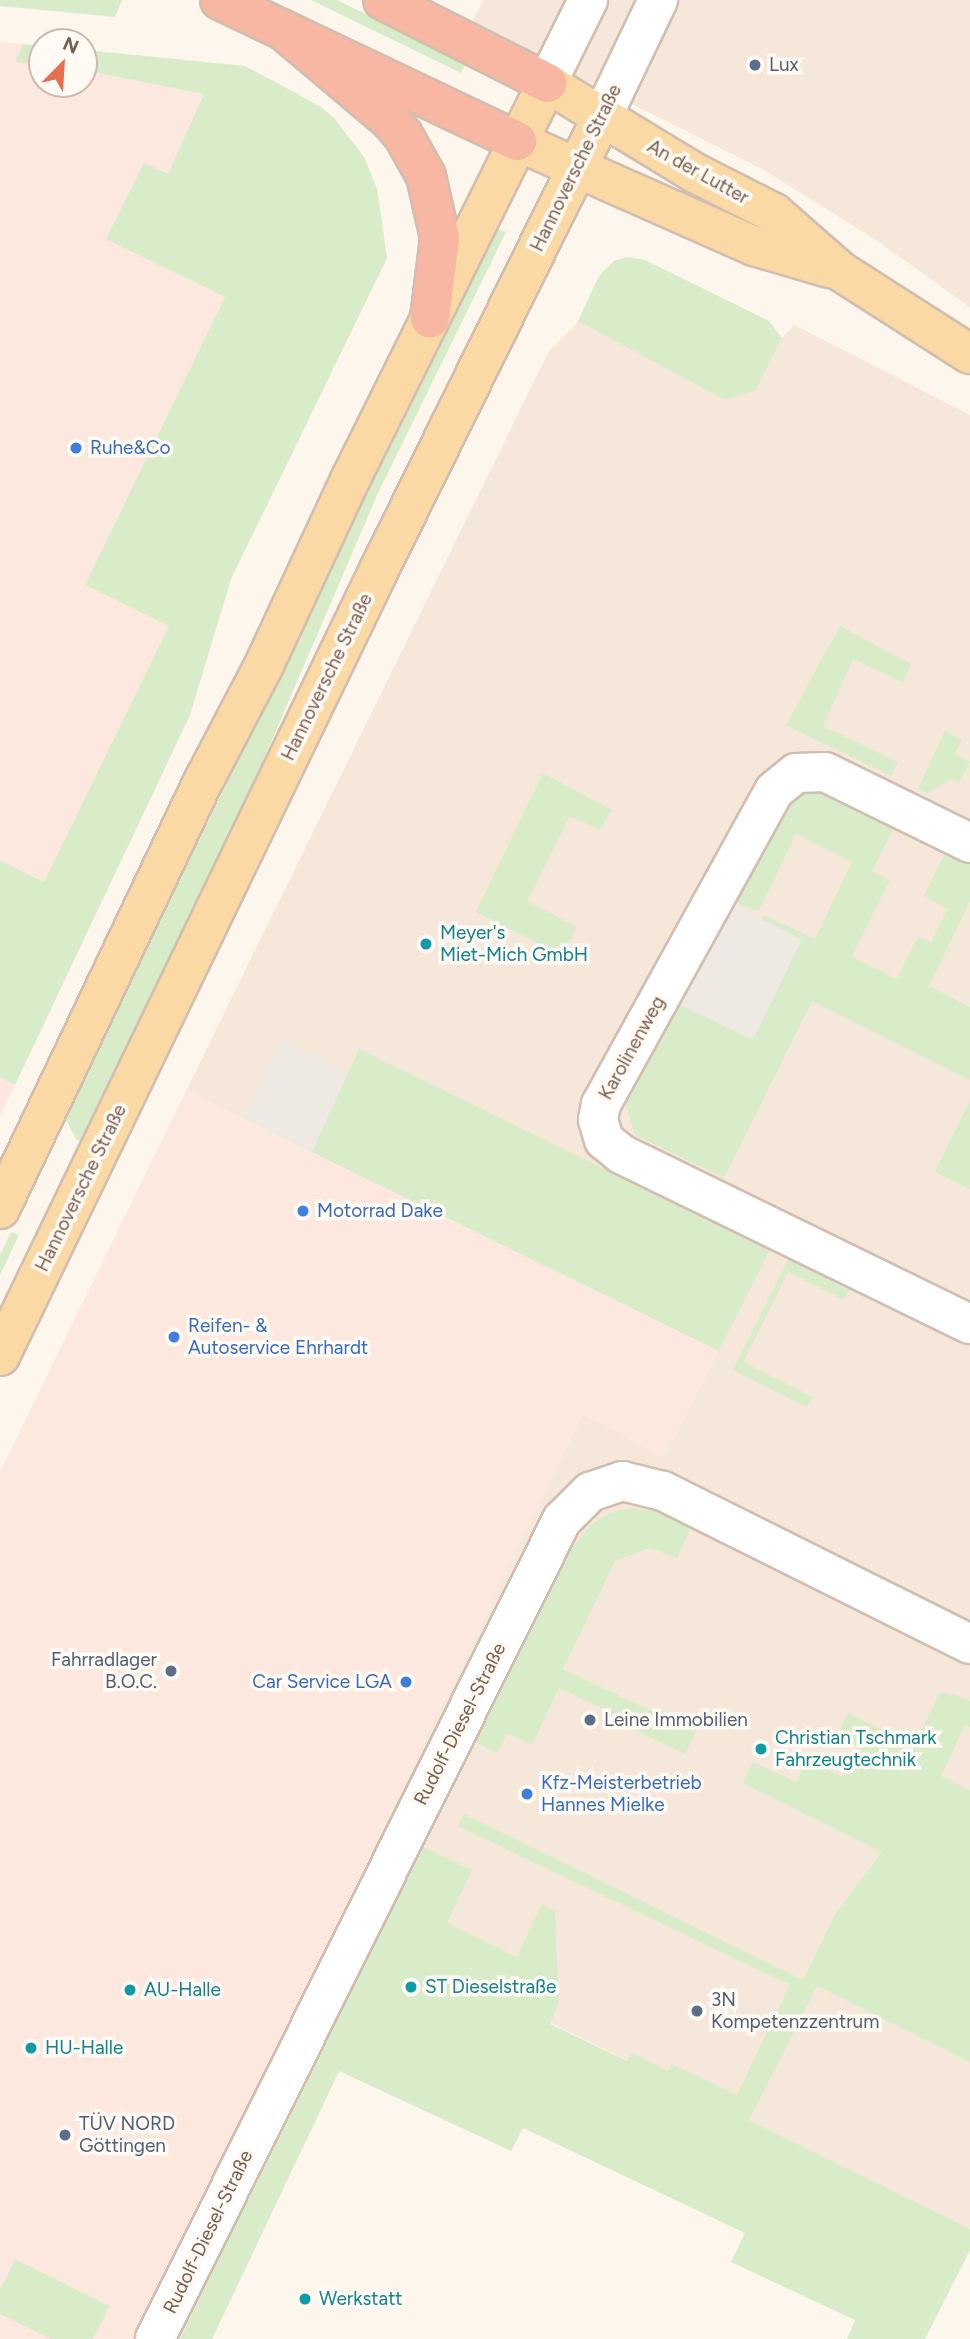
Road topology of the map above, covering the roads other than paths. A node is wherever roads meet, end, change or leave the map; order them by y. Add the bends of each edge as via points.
1 (220, 0) edge
2 (383, 0) edge
3 (588, 0) edge
4 (659, 0) edge
5 (282, 29) junction
6 (547, 83) junction
7 (602, 117) junction
8 (517, 141) junction
9 (576, 169) junction
10 (840, 271) junction
11 (430, 318) junction
12 (970, 354) edge
13 (970, 842) edge
14 (0, 1209) edge
15 (970, 1324) edge
16 (0, 1356) edge
17 (970, 1644) edge
18 (155, 2339) edge

1 - 5 highway
2 - 6 highway
3 - 6 street
4 - 7 street, Hannoversche Straße
5 - 8 highway
5 - 11 highway via 389,119 426,176 440,238
6 - 7 main road, An der Lutter
6 - 8 main road
7 - 9 main road, Hannoversche Straße
7 - 10 main road, An der Lutter via 695,173 774,213
8 - 9 main road, An der Lutter
8 - 11 main road
9 - 10 main road, An der Lutter via 754,246
9 - 16 main road, Hannoversche Straße
10 - 12 main road, An der Lutter
11 - 14 main road
13 - 15 street, Karolinenweg via 825,772 796,773 774,791 601,1104 598,1120 604,1140 621,1154
17 - 18 street, Rudolf-Diesel-Straße via 663,1491 622,1481 590,1492 562,1520

